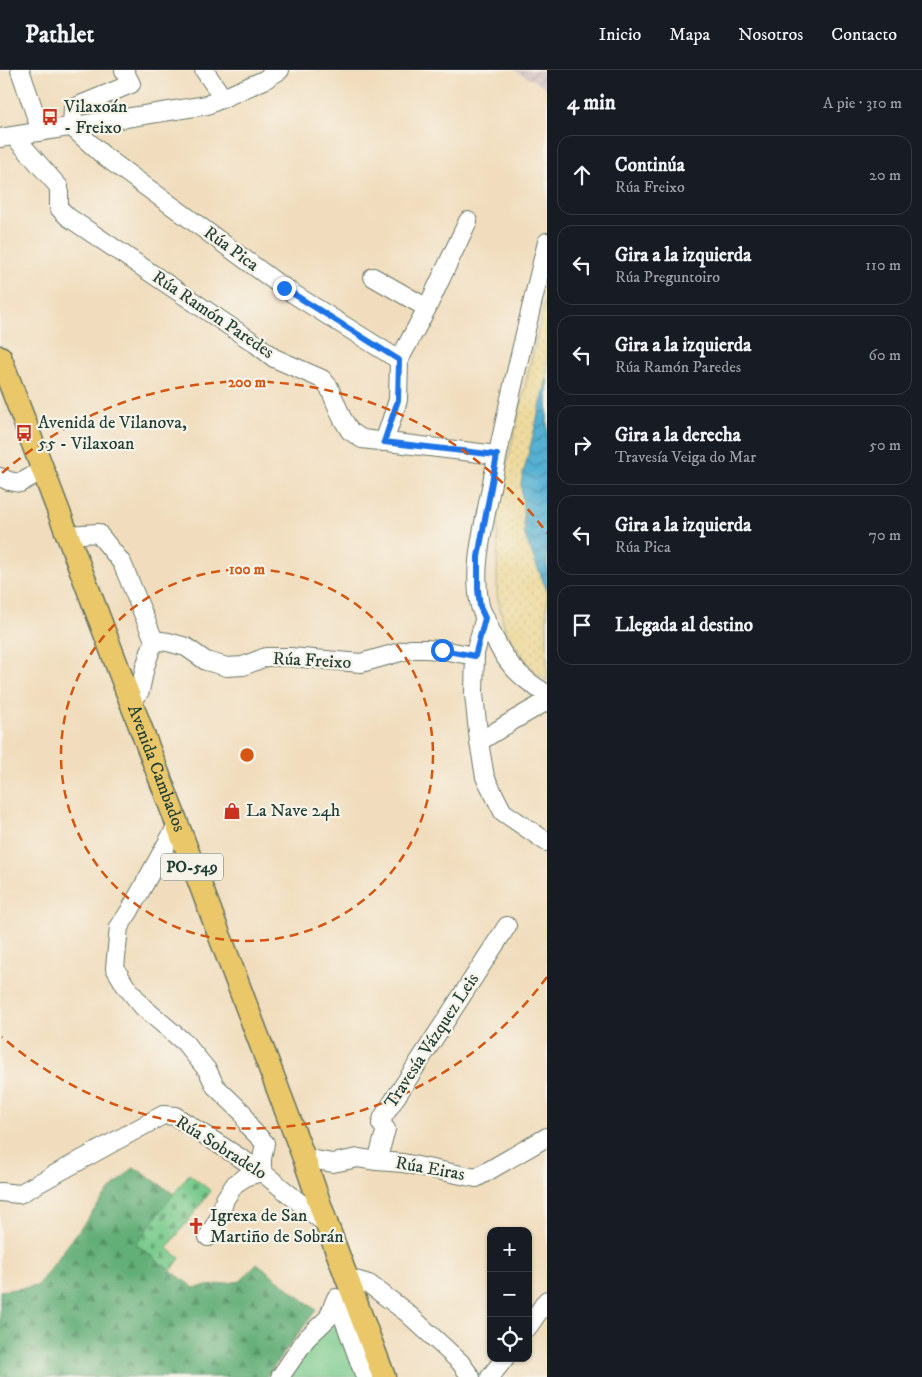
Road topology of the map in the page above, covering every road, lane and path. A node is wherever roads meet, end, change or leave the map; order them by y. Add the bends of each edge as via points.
1 (20, 70) edge
2 (124, 70) edge
3 (204, 70) edge
4 (280, 70) edge
5 (223, 98) junction
6 (72, 127) junction
7 (41, 131) junction
8 (7, 137) edge
9 (468, 221) dead end
10 (547, 242) edge
11 (373, 278) dead end
12 (427, 308) junction
13 (0, 357) edge
14 (399, 360) junction
15 (384, 442) junction
16 (497, 455) junction
17 (43, 470) junction
18 (0, 477) edge
19 (67, 535) junction
20 (485, 618) junction
21 (154, 640) junction
22 (475, 656) junction
23 (547, 694) edge
24 (547, 701) edge
25 (130, 704) junction
26 (479, 742) junction
27 (177, 825) junction
28 (547, 842) edge
29 (507, 926) dead end
30 (547, 1138) edge
31 (304, 1158) junction
32 (377, 1161) junction
33 (262, 1172) junction
34 (0, 1192) edge
35 (327, 1225) junction
36 (208, 1237) dead end
37 (346, 1277) junction
38 (547, 1300) edge
39 (532, 1321) edge
40 (359, 1360) junction
41 (502, 1362) edge
42 (280, 1377) edge
43 (348, 1377) edge
44 (365, 1377) edge
45 (384, 1377) edge
46 (471, 1377) edge
47 (490, 1377) edge

1 - 7 street
2 - 6 street via 131,84 73,108
3 - 5 street
4 - 5 street
5 - 6 street via 207,105
6 - 7 street
6 - 14 street, Rúa Pica via 104,156 284,288
7 - 8 street
8 - 15 street, Rúa Ramón Paredes via 59,187 59,208 68,217 274,358 322,379 350,431 362,439
9 - 12 street
10 - 16 street
11 - 12 street
12 - 14 street
13 - 17 main road, Avenida Cambados / PO-549
14 - 15 street via 398,400
15 - 16 street, Rúa Ramón Paredes
16 - 20 street via 478,557 480,607
17 - 18 street via 20,483
17 - 19 main road, Avenida Cambados / PO-549
19 - 21 street via 98,533 122,562
19 - 25 main road, Avenida Cambados / PO-549
20 - 22 street
20 - 23 street via 498,647 513,668 531,685
21 - 22 street, Rúa Freixo via 186,647 206,661 227,667 243,666 266,657 361,663 411,649
21 - 25 street via 140,691
22 - 26 street via 474,694
24 - 26 street
25 - 27 main road, Avenida Cambados / PO-549
26 - 28 street via 485,777 503,812
27 - 31 main road, Avenida Cambados / PO-549
27 - 33 street via 119,927 115,968 144,1007 185,1043 216,1086 243,1113 249,1127 265,1143
29 - 32 street, Travesía Vázquez Leis via 384,1117 381,1124 386,1129
30 - 32 street, Rúa Eiras via 476,1178 403,1162
31 - 32 street, Rúa Eiras via 333,1163 358,1158
31 - 35 main road, Avenida Cambados / PO-549
33 - 34 street, Rúa Sobradelo via 175,1116 163,1115 19,1194
33 - 35 street, Rúa Sobradelo
33 - 36 street via 235,1184 225,1198 220,1216
35 - 37 main road, Avenida Cambados / PO-549
37 - 45 main road, Avenida Cambados / PO-549
37 - 46 street via 369,1284 406,1312 460,1362
38 - 39 street
40 - 42 street via 336,1298 328,1318 306,1339
40 - 43 street
40 - 44 street
41 - 47 street

